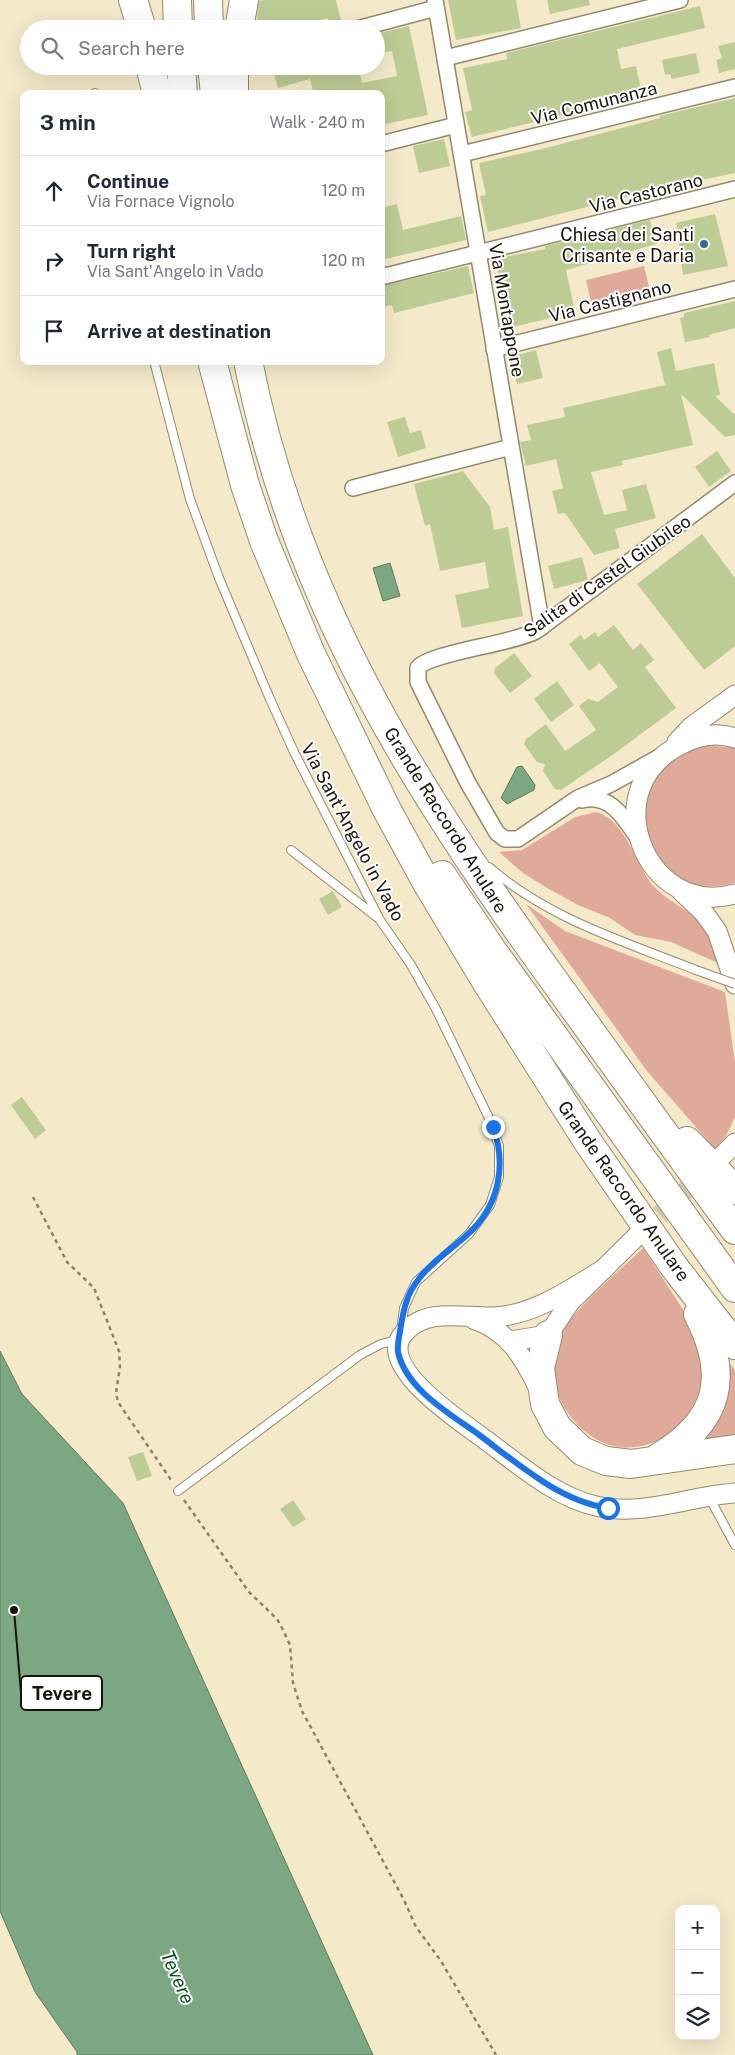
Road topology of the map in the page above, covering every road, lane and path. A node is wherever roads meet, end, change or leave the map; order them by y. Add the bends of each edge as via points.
1 (133, 0) edge
2 (148, 0) edge
3 (177, 0) edge
4 (208, 0) edge
5 (234, 0) edge
6 (244, 0) edge
7 (680, 0) edge
8 (436, 4) edge
9 (139, 20) edge
10 (151, 20) edge
11 (178, 20) edge
12 (209, 20) edge
13 (234, 20) edge
14 (241, 20) edge
15 (385, 20) edge
16 (446, 58) junction
17 (153, 75) edge
18 (158, 75) edge
19 (181, 75) edge
20 (213, 75) edge
21 (234, 75) edge
22 (735, 87) edge
23 (158, 90) edge
24 (159, 90) edge
25 (182, 90) edge
26 (215, 90) edge
27 (234, 90) edge
28 (456, 125) junction
29 (385, 143) edge
30 (462, 154) junction
31 (735, 189) edge
32 (478, 254) junction
33 (385, 276) edge
34 (735, 289) edge
35 (494, 349) junction
36 (155, 365) edge
37 (213, 365) edge
38 (249, 365) edge
39 (511, 447) junction
40 (735, 483) edge
41 (353, 488) dead end
42 (542, 626) junction
43 (735, 694) edge
44 (735, 738) edge
45 (357, 746) junction
46 (666, 752) junction
47 (571, 802) junction
48 (452, 835) junction
49 (643, 846) junction
50 (291, 850) dead end
51 (679, 889) junction
52 (735, 894) edge
53 (380, 920) junction
54 (735, 984) edge
55 (619, 1072) junction
56 (735, 1190) edge
57 (33, 1197) dead end
58 (735, 1230) edge
59 (637, 1236) tunnel mouth
60 (675, 1268) junction
61 (604, 1269) junction
62 (735, 1288) edge
63 (462, 1316) junction
64 (548, 1335) junction
65 (400, 1338) junction
66 (510, 1341) junction
67 (735, 1345) edge
68 (543, 1396) junction
69 (735, 1449) edge
70 (655, 1460) junction
71 (178, 1491) junction
72 (735, 1493) edge
73 (709, 1497) junction
74 (735, 1545) edge
75 (496, 2055) edge

1 - 9 highway
2 - 10 highway
3 - 11 highway
4 - 12 highway
5 - 13 highway
6 - 14 highway
7 - 16 street
8 - 15 street
8 - 16 street, Via Montappone
16 - 28 street, Via Montappone
17 - 23 highway
18 - 24 highway
19 - 25 highway
20 - 26 highway
21 - 27 highway
22 - 30 street, Via Comunanza
28 - 29 street
28 - 30 street, Via Montappone
30 - 32 street, Via Montappone
31 - 32 street, Via Castorano
32 - 33 street, Via Castorano
32 - 35 street, Via Montappone
34 - 35 street, Via Castignano
35 - 39 street, Via Montappone
36 - 53 lane, Via Sant'Angelo in Vado via 180,467 219,578 294,752
37 - 45 highway, Grande Raccordo Anulare via 264,542 311,654
38 - 48 highway, Grande Raccordo Anulare via 275,467 324,602 391,737
39 - 41 street
39 - 42 street, Via Montappone
40 - 42 street, Salita di Castel Giubileo
42 - 47 street, Salita di Castel Giubileo via 518,639 432,659 420,665 418,682 468,783 503,838 512,841
43 - 46 street, Salita di Castel Giubileo via 691,727
44 - 46 street via 705,735
45 - 60 highway, Grande Raccordo Anulare via 405,844 486,983 588,1142
45 - 62 highway, Grande Raccordo Anulare via 492,950
46 - 47 street, Salita di Castel Giubileo
46 - 49 street via 646,775 636,797 635,820
47 - 49 street, Salita di Castel Giubileo via 592,798 603,800 618,811
48 - 54 lane, bridge via 507,883 551,911
48 - 55 highway, Grande Raccordo Anulare
49 - 51 street via 658,870
50 - 53 lane
51 - 52 street via 704,897
51 - 54 street via 717,931
53 - 65 lane, Via Sant'Angelo in Vado via 436,1009 493,1127 501,1158 498,1186 486,1212 469,1234 416,1282 404,1308
55 - 56 highway
55 - 58 highway, Grande Raccordo Anulare
57 - 71 path via 67,1262 94,1288 119,1351 116,1393 122,1409
59 - 61 street
60 - 67 highway, Grande Raccordo Anulare
60 - 70 highway via 714,1350 715,1387 705,1417 693,1432
61 - 63 street via 541,1306 494,1317
61 - 64 street via 565,1308
63 - 65 street via 426,1318
63 - 66 street via 490,1326
64 - 66 street
64 - 68 highway via 540,1368
65 - 71 lane via 360,1355
65 - 73 street via 398,1348 402,1362 424,1392 515,1461 570,1496 598,1507 627,1510
66 - 68 street
68 - 70 highway via 556,1427 582,1451 615,1463
69 - 70 highway
71 - 75 path via 248,1592 282,1628 290,1644 293,1683 302,1712 416,1927 441,1961
72 - 73 street
73 - 74 lane

